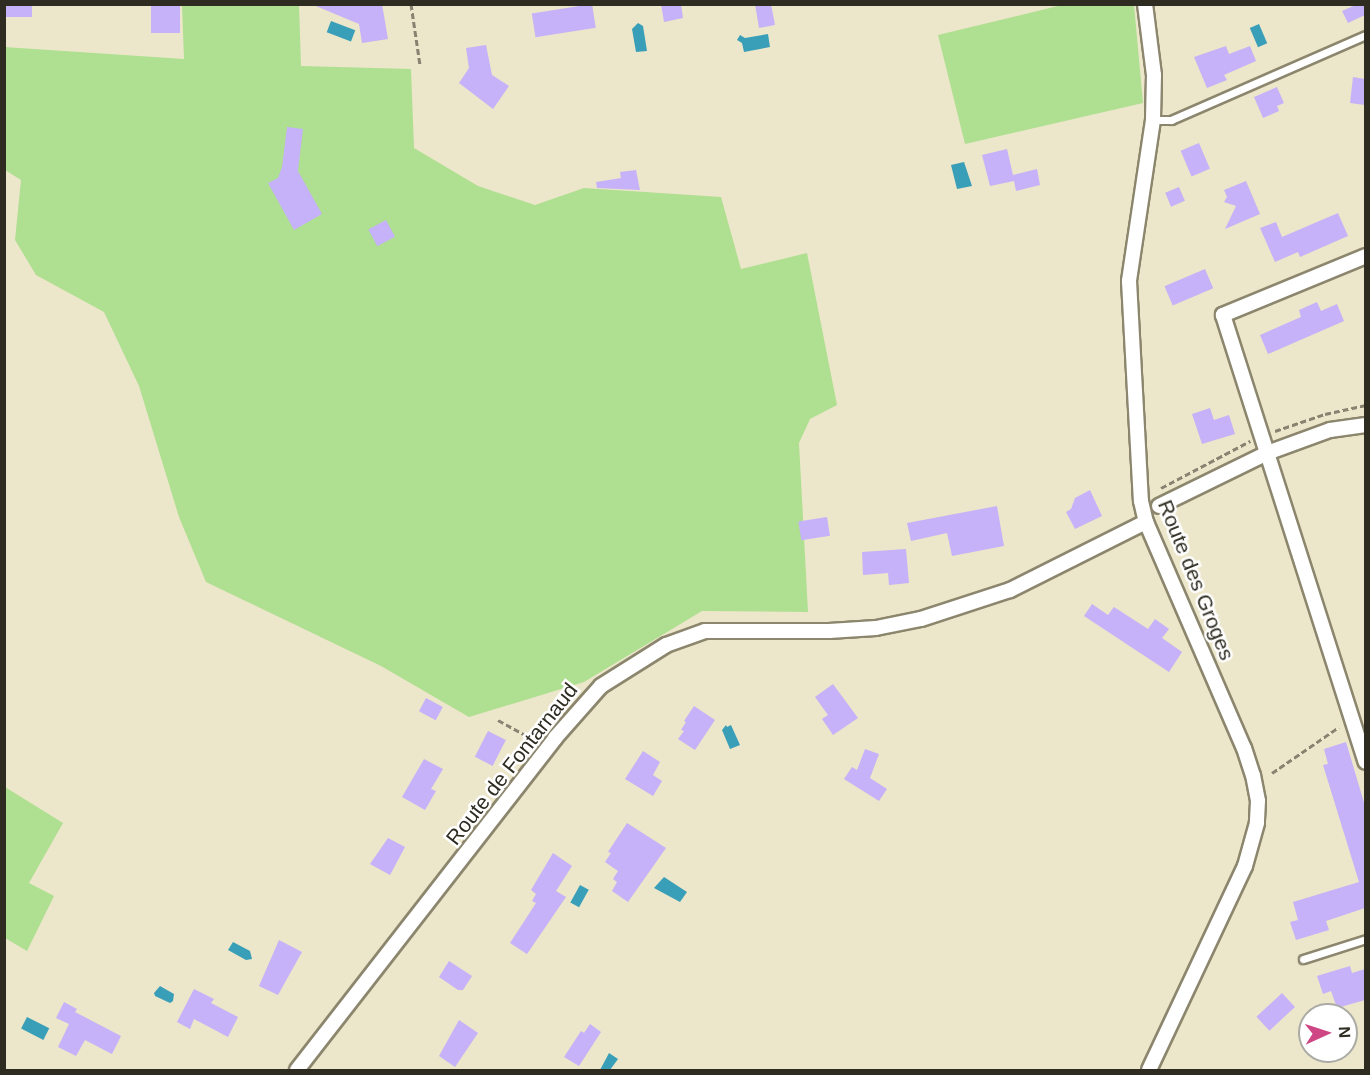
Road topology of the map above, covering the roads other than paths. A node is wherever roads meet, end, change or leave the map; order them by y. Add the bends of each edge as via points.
1 (1145, 4) edge
2 (1365, 35) edge
3 (1153, 120) junction
4 (1365, 256) edge
5 (1365, 425) edge
6 (1267, 453) junction
7 (1159, 507) dead end
8 (1146, 522) junction
9 (1365, 756) edge
10 (1365, 939) edge
11 (1303, 959) dead end
12 (297, 1071) edge
13 (1149, 1071) edge

1 - 3 street, Route des Groges via 1154,75
2 - 3 lane via 1171,120
3 - 8 street, Route des Groges via 1129,281 1138,478
4 - 6 street via 1223,315
5 - 6 street via 1330,430
6 - 7 street
6 - 9 street
8 - 12 street, Route de Fontarnaud via 1010,590 921,619 841,630 705,631 666,645 601,686 548,748
8 - 13 street, Route des Groges via 1244,748 1258,801 1257,823 1245,866
10 - 11 lane

